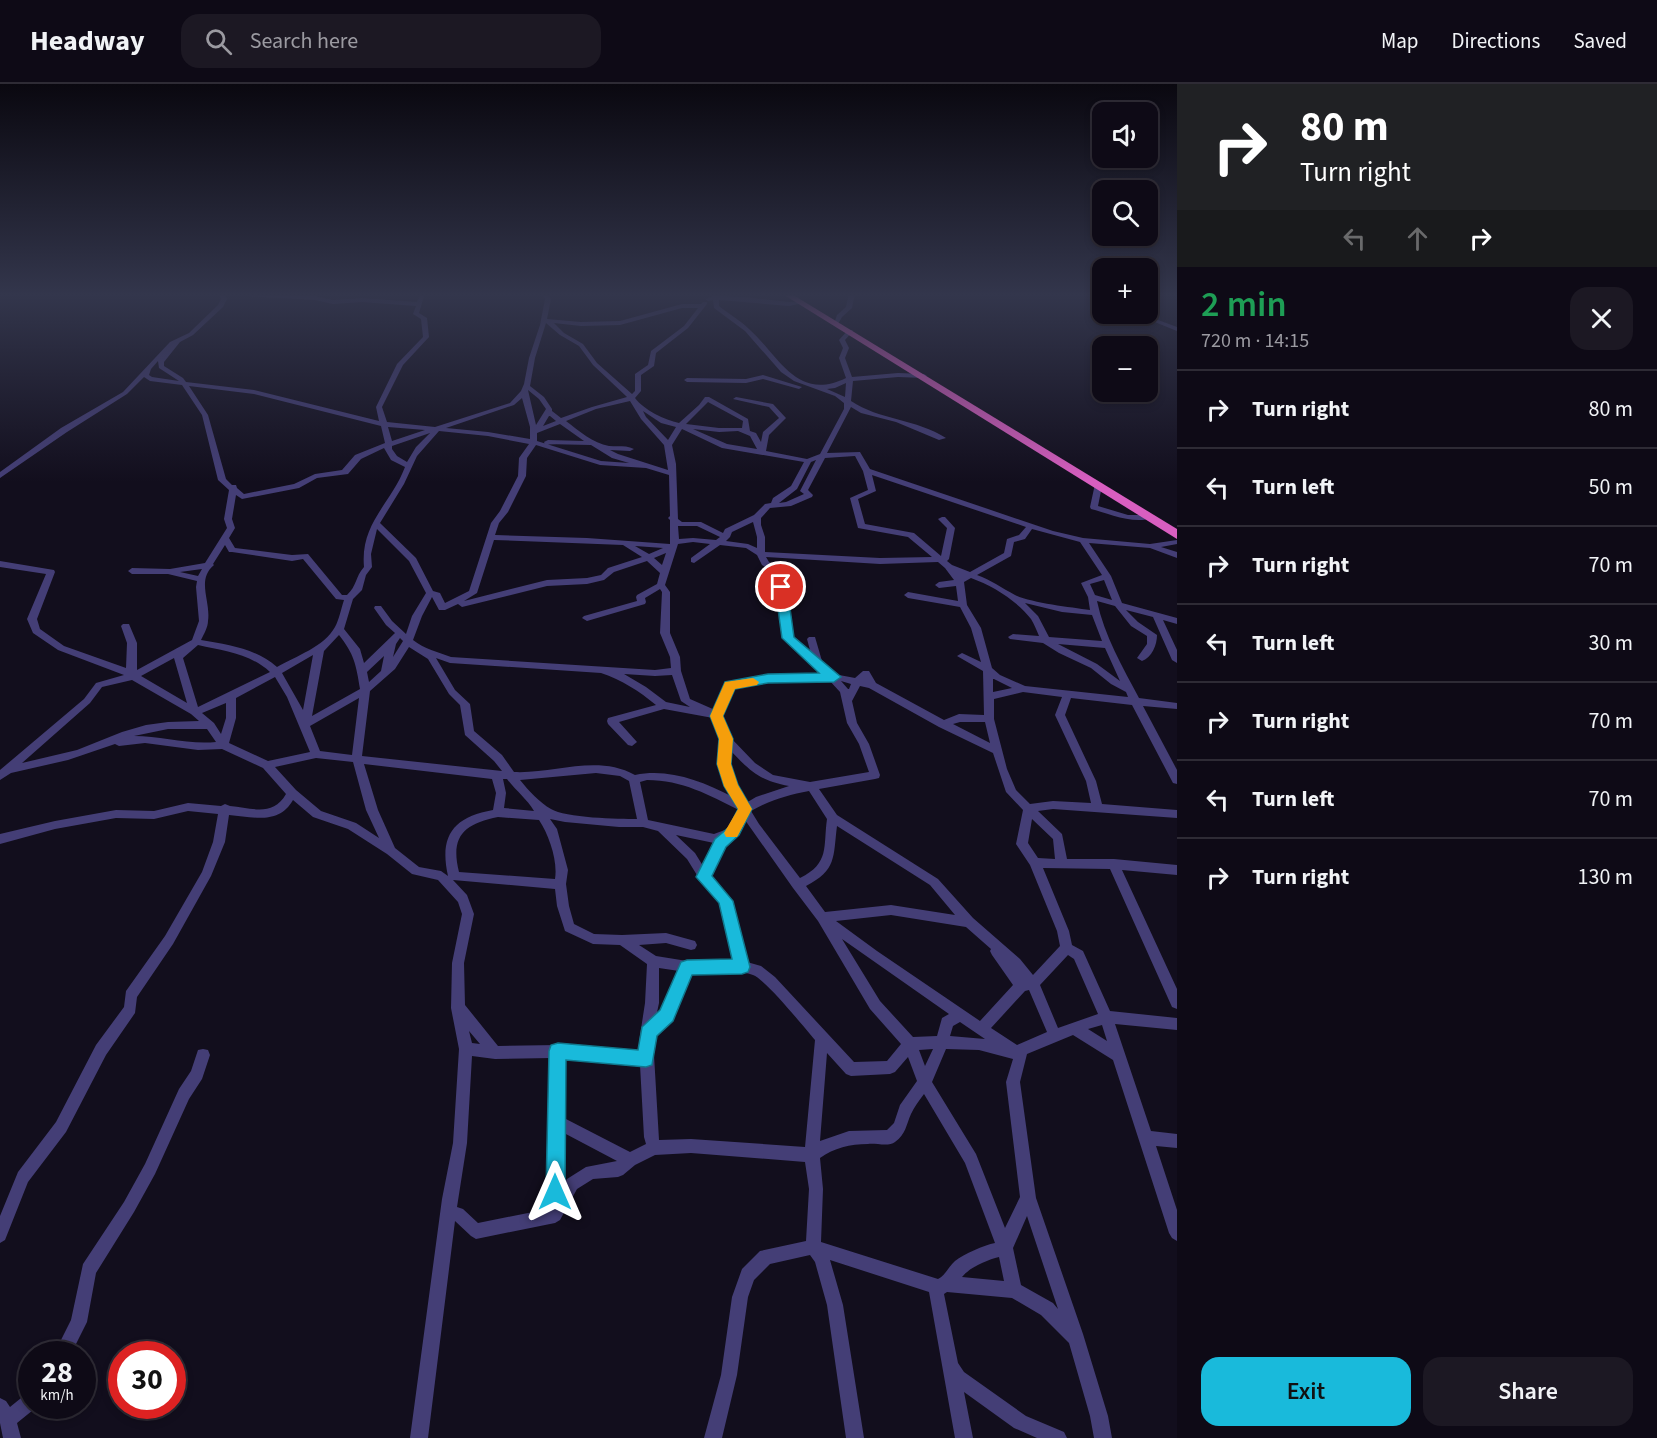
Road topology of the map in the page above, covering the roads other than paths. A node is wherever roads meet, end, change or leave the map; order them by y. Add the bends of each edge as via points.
1 (160, 356) edge
2 (165, 356) edge
3 (408, 356) edge
4 (532, 356) edge
5 (588, 356) edge
6 (652, 356) edge
7 (771, 356) edge
8 (843, 356) edge
9 (891, 356) edge
10 (148, 370) junction
11 (924, 376) junction
12 (850, 379) junction
13 (687, 380) dead end
14 (184, 384) junction
15 (817, 387) junction
16 (526, 390) junction
17 (736, 399) dead end
18 (634, 400) junction
19 (847, 402) junction
20 (548, 412) junction
21 (561, 421) junction
22 (383, 424) junction
23 (680, 425) junction
24 (442, 429) junction
25 (535, 431) junction
26 (746, 431) junction
27 (942, 438) dead end
28 (532, 442) junction
29 (389, 443) junction
30 (592, 443) junction
31 (668, 445) junction
32 (630, 449) dead end
33 (762, 452) junction
34 (821, 456) junction
35 (808, 461) junction
36 (409, 466) junction
37 (645, 466) junction
38 (867, 471) junction
39 (671, 473) junction
40 (0, 476) edge
41 (1098, 486) junction
42 (232, 487) junction
43 (775, 504) junction
44 (758, 517) junction
45 (1148, 517) junction
46 (672, 518) junction
47 (942, 519) dead end
48 (376, 524) junction
49 (1031, 526) junction
50 (1177, 535) edge
51 (490, 537) junction
52 (226, 538) junction
53 (722, 539) junction
54 (1083, 540) junction
55 (1177, 542) edge
56 (624, 544) junction
57 (674, 544) junction
58 (1150, 546) junction
59 (761, 554) junction
60 (1177, 555) edge
61 (648, 557) junction
62 (694, 560) dead end
63 (944, 563) junction
64 (0, 564) edge
65 (210, 565) junction
66 (132, 571) dead end
67 (168, 571) junction
68 (663, 571) junction
69 (971, 575) junction
70 (1107, 576) junction
71 (202, 580) junction
72 (959, 581) junction
73 (475, 585) junction
74 (661, 585) junction
75 (939, 585) dead end
76 (430, 593) junction
77 (908, 595) dead end
78 (1092, 597) junction
79 (349, 598) junction
80 (1014, 598) junction
81 (482, 599) junction
82 (1038, 603) junction
83 (1116, 603) junction
84 (963, 605) junction
85 (378, 608) dead end
86 (442, 608) junction
87 (1095, 613) junction
88 (417, 616) junction
89 (1158, 616) junction
90 (587, 618) dead end
91 (1035, 618) junction
92 (1177, 621) edge
93 (126, 626) dead end
94 (339, 629) junction
95 (400, 633) junction
96 (1013, 637) dead end
97 (812, 639) dead end
98 (408, 640) junction
99 (1046, 640) junction
100 (196, 642) junction
101 (391, 644) junction
102 (1108, 645) junction
103 (421, 649) junction
104 (319, 650) junction
105 (962, 656) dead end
106 (1142, 658) dead end
107 (1177, 660) edge
108 (817, 662) junction
109 (597, 668) junction
110 (987, 669) junction
111 (676, 670) junction
112 (1111, 670) junction
113 (362, 671) junction
114 (277, 672) junction
115 (386, 672) junction
116 (134, 676) junction
117 (834, 677) junction
118 (858, 682) junction
119 (1023, 689) junction
120 (365, 690) junction
121 (1068, 694) junction
122 (988, 697) junction
123 (231, 698) junction
124 (685, 699) junction
125 (847, 702) junction
126 (1138, 703) junction
127 (664, 706) junction
128 (1177, 706) edge
129 (195, 712) junction
130 (717, 716) junction
131 (989, 719) junction
132 (306, 724) junction
133 (942, 724) junction
134 (210, 726) junction
135 (726, 739) junction
136 (632, 742) dead end
137 (223, 745) junction
138 (90, 750) junction
139 (996, 750) junction
140 (316, 754) junction
141 (357, 758) junction
142 (267, 765) junction
143 (5, 769) edge
144 (502, 775) junction
145 (0, 776) edge
146 (634, 779) junction
147 (1177, 780) edge
148 (812, 787) junction
149 (292, 793) junction
150 (225, 808) junction
151 (1029, 808) junction
152 (1097, 808) junction
153 (745, 809) junction
154 (498, 813) junction
155 (1177, 814) edge
156 (545, 815) junction
157 (832, 818) junction
158 (643, 823) junction
159 (661, 827) junction
160 (734, 831) junction
161 (0, 839) edge
162 (392, 851) junction
163 (1035, 863) junction
164 (1062, 864) junction
165 (1114, 864) junction
166 (1177, 870) edge
167 (447, 876) junction
168 (704, 877) junction
169 (560, 884) junction
170 (797, 885) junction
171 (822, 917) junction
172 (969, 922) junction
173 (622, 940) junction
174 (690, 945) dead end
175 (1067, 948) junction
176 (653, 961) junction
177 (687, 967) junction
178 (742, 967) junction
179 (1027, 985) junction
180 (1177, 1003) edge
181 (458, 1008) junction
182 (961, 1014) junction
183 (1106, 1017) junction
184 (1177, 1024) edge
185 (982, 1028) junction
186 (1074, 1028) junction
187 (649, 1033) junction
188 (1055, 1035) junction
189 (822, 1038) junction
190 (943, 1042) junction
191 (910, 1044) junction
192 (465, 1049) junction
193 (558, 1051) junction
194 (1017, 1052) junction
195 (495, 1053) junction
196 (203, 1055) dead end
197 (1119, 1056) junction
198 (646, 1059) junction
199 (924, 1082) junction
200 (555, 1121) junction
201 (1146, 1138) junction
202 (1177, 1141) edge
203 (654, 1148) junction
204 (812, 1155) junction
205 (630, 1160) junction
206 (1028, 1198) junction
207 (458, 1214) dead end
208 (555, 1215) junction
209 (1177, 1233) edge
210 (0, 1235) edge
211 (813, 1247) junction
212 (1005, 1248) junction
213 (942, 1286) junction
214 (1014, 1290) junction
215 (1076, 1338) junction
216 (68, 1341) edge
217 (948, 1364) junction
218 (18, 1407) edge
219 (4, 1414) edge
220 (12, 1438) edge
221 (419, 1438) edge
222 (713, 1438) edge
223 (855, 1438) edge
224 (964, 1438) edge
225 (1058, 1438) edge
226 (1103, 1438) edge

1 - 10 street
2 - 14 street via 161,366
3 - 22 street via 379,407
4 - 16 street
5 - 18 street
6 - 18 street via 651,366 638,374
7 - 15 street via 796,380
8 - 12 street
9 - 11 highway
10 - 14 street via 146,375 150,379
10 - 40 street via 125,393
11 - 12 street
11 - 41 highway
12 - 15 street via 833,387
12 - 19 street
13 - 15 street via 746,381 763,377 807,389
14 - 22 street via 254,392
14 - 42 street via 205,415 222,480
15 - 19 street
16 - 20 street via 542,398
16 - 24 street via 512,404
16 - 25 street
17 - 33 street via 771,405 783,418 766,434
18 - 21 street
18 - 23 street via 663,422
18 - 31 street via 643,417
19 - 27 street via 863,412 898,420
19 - 34 street via 838,429
20 - 21 street
20 - 25 street
21 - 25 street
21 - 30 street
22 - 24 street
22 - 29 street
23 - 26 street
23 - 26 street via 707,398 746,420
23 - 31 street
23 - 33 street via 725,446
24 - 28 street
24 - 29 street
24 - 36 street via 427,439
25 - 28 street
26 - 33 street via 753,435
28 - 30 street
28 - 37 street via 600,463
28 - 51 street via 530,452 523,458 522,476
29 - 36 street via 394,458
29 - 42 street via 358,457 345,472 315,476 296,486 242,497
30 - 32 street
30 - 37 street
31 - 39 street
33 - 35 street
34 - 35 street
34 - 38 street via 857,454
34 - 43 street via 804,491 808,495 788,504
35 - 43 street via 794,487
36 - 48 street
37 - 39 street
38 - 49 street
38 - 63 street via 872,491 855,498 861,526 911,535
39 - 46 street
41 - 45 highway
41 - 45 street via 1094,507 1128,517
42 - 52 street via 228,519 231,528
43 - 44 street
44 - 53 street via 728,531
44 - 59 street
45 - 50 highway
46 - 53 street via 680,524 698,524
46 - 57 street
47 - 63 street via 951,528
48 - 76 street via 413,560
48 - 79 street via 368,567 358,590
49 - 54 street
49 - 69 street via 1022,537 1010,541 1008,554
51 - 56 street
51 - 73 street
52 - 65 street
52 - 79 street via 232,550 273,557 305,556 339,597
53 - 57 street
53 - 59 street via 726,545 748,546
53 - 62 street
54 - 58 street
54 - 70 street
55 - 58 street
56 - 57 street
56 - 61 street
57 - 61 street
57 - 68 street
58 - 60 street
59 - 63 street
59 - 108 street via 765,563 778,572 788,638
61 - 68 street
61 - 81 street via 611,570 604,577 547,583
63 - 69 street
63 - 72 street
64 - 116 street via 51,572 32,619 36,631 71,652
65 - 67 street
65 - 71 street
66 - 67 street
67 - 71 street
68 - 74 street
69 - 72 street
69 - 80 street
70 - 78 street via 1085,583
70 - 83 street
71 - 100 street via 204,621
72 - 75 street
72 - 84 street
73 - 81 street via 481,590
73 - 86 street via 473,593
74 - 90 street via 644,593 640,597 642,602
74 - 111 street via 666,592 665,633
76 - 86 street via 437,595
76 - 88 street
77 - 84 street
78 - 83 street
78 - 87 street
79 - 94 street
80 - 82 street
80 - 91 street
81 - 86 street
82 - 87 street
82 - 91 street
83 - 89 street
83 - 106 street via 1139,629 1152,635 1152,644
84 - 110 street via 976,628
85 - 95 street
86 - 88 street
87 - 102 street
88 - 98 street
89 - 92 street
89 - 107 street
91 - 99 street
93 - 116 street via 132,643
94 - 104 street
94 - 113 street via 356,649
95 - 98 street
95 - 101 street
96 - 99 street
97 - 108 street
98 - 103 street
98 - 115 street
99 - 102 street
99 - 112 street via 1094,666
100 - 114 street via 253,655
100 - 116 street
100 - 129 street via 178,657
101 - 113 street
101 - 115 street
102 - 112 street
103 - 109 street via 450,660
103 - 144 street via 465,704 469,732 490,750
104 - 114 street via 302,655
104 - 132 street
105 - 110 street
108 - 117 street via 827,675
109 - 111 street via 655,673
109 - 127 street via 643,689
110 - 119 street
110 - 122 street
111 - 124 street
112 - 126 street
113 - 120 street
114 - 123 street
114 - 132 street
115 - 120 street
116 - 129 street
116 - 143 street via 99,685 87,701
117 - 118 street
117 - 125 street via 845,691
117 - 130 street via 768,678 729,685
118 - 125 street
118 - 133 street via 872,685
119 - 121 street
119 - 122 street
120 - 132 street
120 - 141 street
121 - 126 street
121 - 152 street via 1060,715 1091,781
122 - 131 street
123 - 129 street
123 - 137 street via 231,718
124 - 127 street
124 - 130 street
125 - 148 street via 875,775
126 - 128 street
126 - 147 street
127 - 130 street
127 - 136 street via 612,721
129 - 134 street
130 - 135 street
131 - 133 street via 959,718
131 - 139 street
132 - 140 street
133 - 139 street
134 - 137 street
134 - 138 street via 160,726
135 - 148 street via 751,766 770,778
135 - 153 street via 724,764
137 - 138 street via 210,748 164,741 126,741
137 - 142 street
138 - 143 street
139 - 151 street via 1011,792
140 - 141 street
140 - 142 street
141 - 144 street
141 - 162 street via 372,810
142 - 149 street
143 - 145 street
144 - 146 street via 617,771
144 - 154 street
144 - 156 street
146 - 153 street via 646,775 685,781 717,792
146 - 158 street
148 - 153 street via 785,790
148 - 157 street
149 - 150 street via 284,807 269,814
149 - 162 street via 317,814 352,826
150 - 161 street via 188,807 154,815 116,814
150 - 210 street via 219,842 207,873 169,940 131,995 130,1009 101,1050 61,1127 24,1177
151 - 152 street
151 - 163 street via 1022,844
151 - 164 street via 1058,837
152 - 155 street
153 - 160 street
153 - 170 street
154 - 156 street
154 - 167 street via 467,822 455,833 449,843
156 - 158 street
156 - 169 street via 562,870
157 - 170 street via 829,861 818,876
157 - 172 street via 934,882
158 - 159 street
159 - 160 street via 715,839
159 - 168 street via 691,856
160 - 168 street via 720,843
162 - 167 street via 416,871
163 - 164 street
163 - 175 street
164 - 165 street
165 - 166 street
165 - 180 street
167 - 169 street
167 - 181 street via 468,914 458,963
168 - 178 street via 726,901
169 - 173 street via 569,927 593,939
170 - 171 street
171 - 172 street via 891,910
171 - 182 street
171 - 191 street via 875,1005
172 - 179 street via 1016,963
173 - 174 street via 666,938
173 - 176 street
175 - 179 street
175 - 183 street via 1079,955
176 - 177 street
176 - 187 street
177 - 178 street
177 - 187 street via 667,1016
178 - 189 street via 757,970 770,981
179 - 185 street
179 - 188 street
181 - 192 street
181 - 195 street
182 - 185 street
182 - 190 street via 947,1022
183 - 184 street
183 - 186 street
183 - 197 street
185 - 194 street
186 - 188 street
186 - 197 street
187 - 198 street
188 - 194 street
189 - 191 street via 851,1069 890,1067
189 - 204 street
190 - 191 street
190 - 194 street
190 - 199 street
191 - 199 street
192 - 195 street
192 - 221 street via 460,1143
193 - 195 street
193 - 198 street
193 - 200 street
194 - 206 street via 1021,1056 1013,1082
196 - 216 street via 150,1169 89,1270 78,1322
197 - 201 street
198 - 203 street
199 - 204 street via 901,1115 900,1127 890,1137 867,1135 846,1139 826,1144
199 - 212 street via 971,1159
200 - 205 street
200 - 208 street
201 - 202 street
201 - 209 street
203 - 204 street via 691,1146
203 - 205 street
204 - 211 street via 816,1190
205 - 208 street via 618,1170 591,1172 572,1184
206 - 212 street
206 - 215 street
207 - 208 street via 476,1231
211 - 213 street
211 - 222 street via 766,1257 748,1275
211 - 223 street via 822,1258 835,1305
212 - 213 street via 960,1266
212 - 214 street
213 - 214 street
213 - 217 street via 936,1294
214 - 215 street via 1047,1309
215 - 226 street
217 - 224 street
217 - 225 street via 958,1378 1020,1422
218 - 219 street
219 - 220 street

